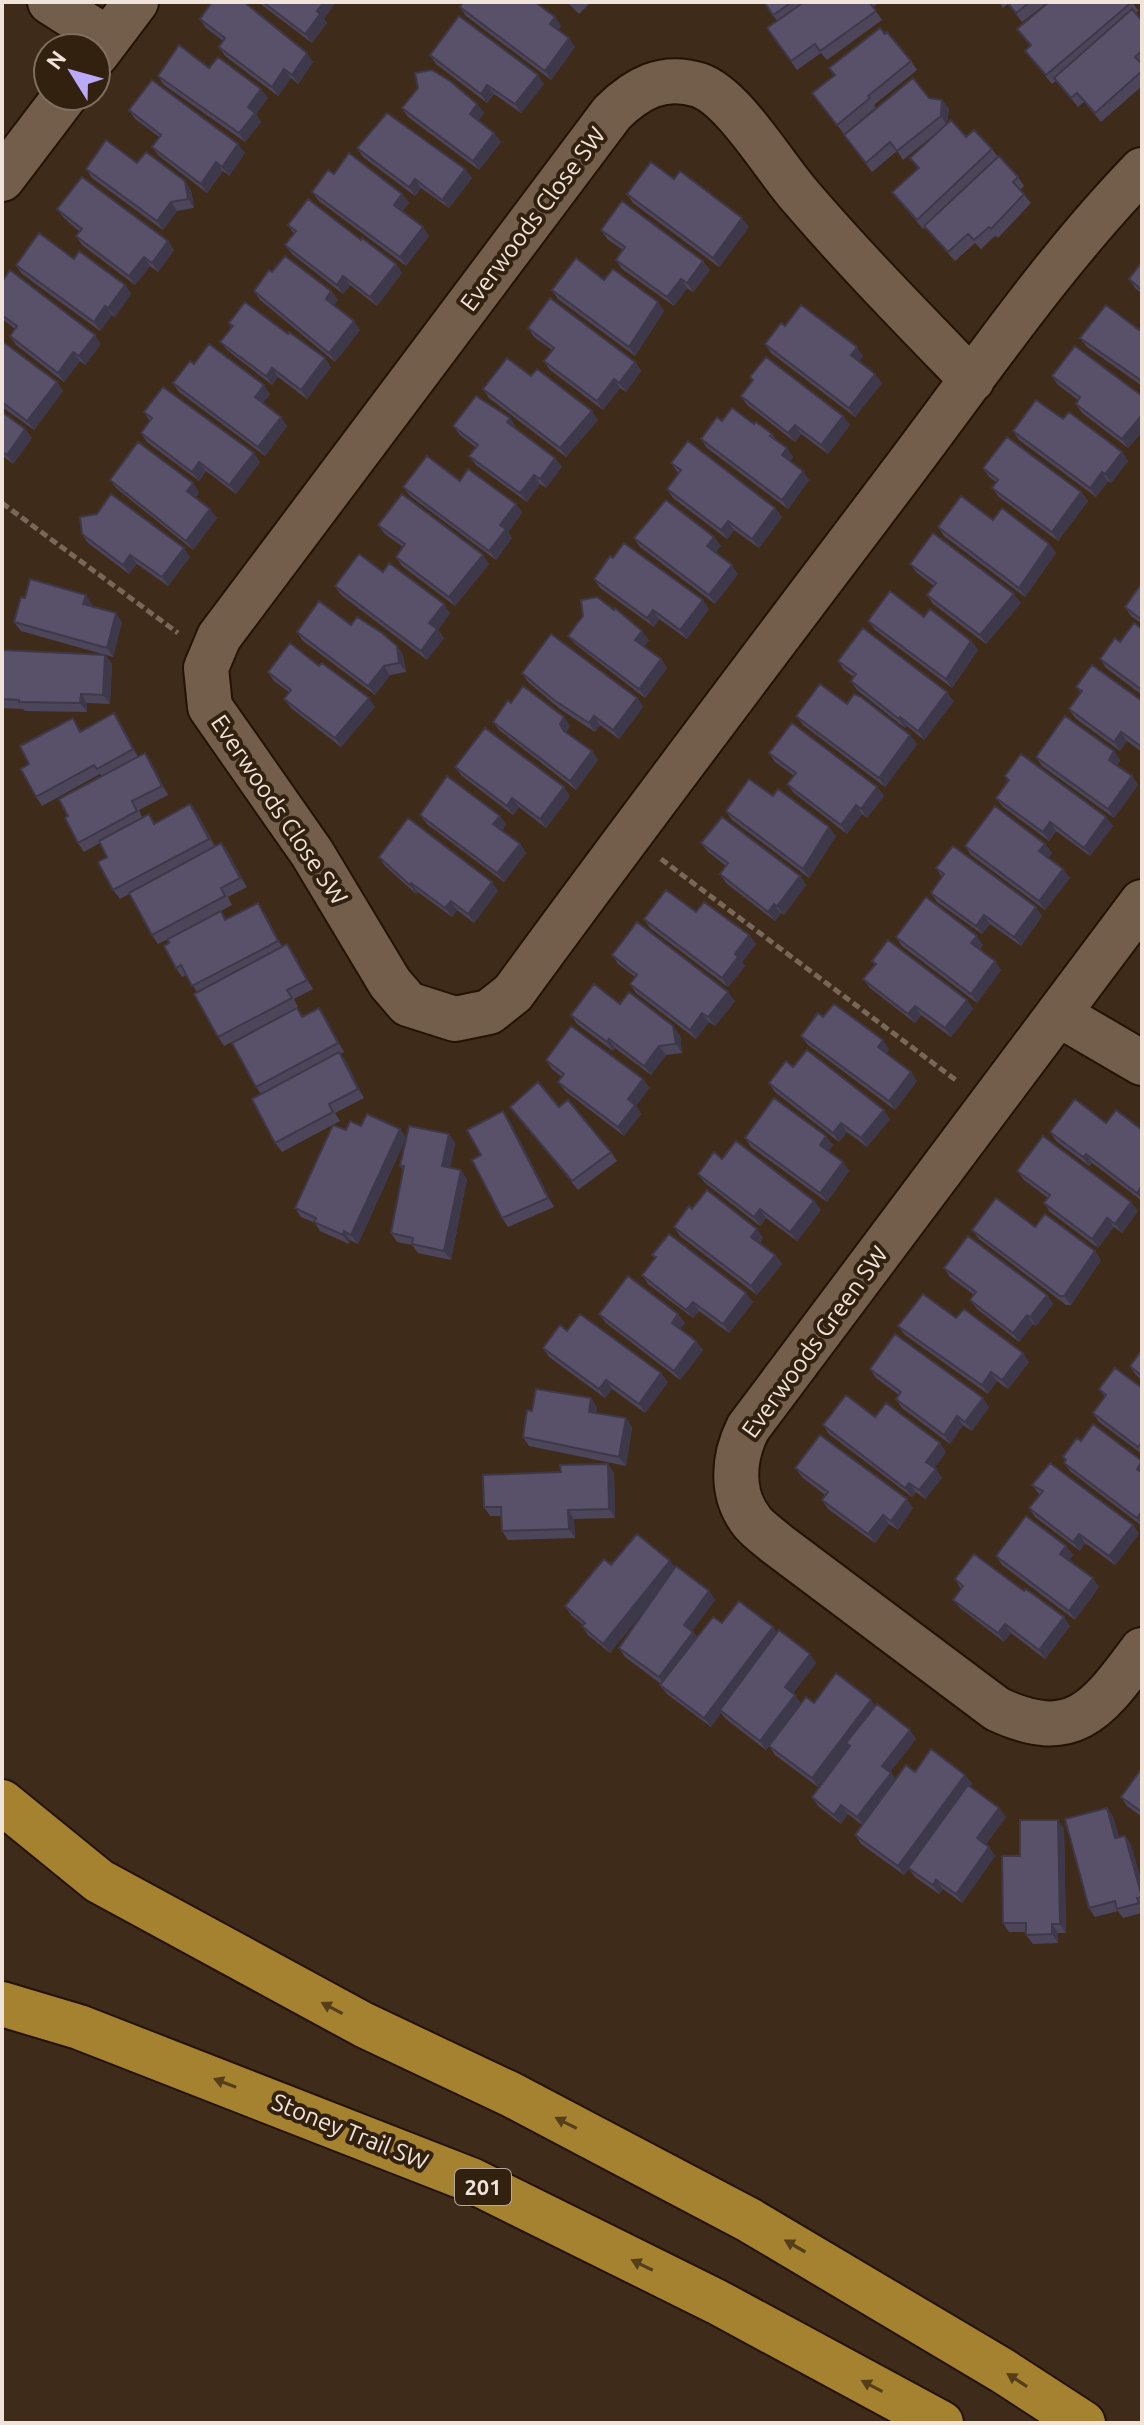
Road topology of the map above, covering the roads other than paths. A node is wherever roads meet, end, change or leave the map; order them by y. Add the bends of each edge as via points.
1 (50, 2) edge
2 (136, 2) edge
3 (85, 32) edge
4 (112, 34) edge
5 (53, 112) edge
6 (1142, 170) edge
7 (2, 179) edge
8 (972, 380) junction
9 (1142, 902) edge
10 (1058, 1014) junction
11 (1142, 1063) edge
12 (1142, 1650) edge
13 (2, 1802) edge
14 (2, 2004) edge
15 (941, 2423) edge
16 (1083, 2423) edge

1 - 3 street
2 - 4 street
5 - 7 street
6 - 8 street, Everwoods Close SW via 1080,237
8 - 8 street, Everwoods Close SW via 513,993 476,1017 455,1019 408,1004 210,707 206,668 219,637 612,113 644,86 664,81 701,86 722,97 799,195
9 - 10 street, Everwoods Green SW
10 - 11 street
10 - 12 street, Everwoods Green SW via 748,1428 736,1460 739,1497 753,1523 777,1544 997,1709 1019,1719 1045,1725 1080,1716 1106,1698
16 -> 13 highway via 749,2220 538,2108 364,2025 99,1881
15 -> 14 highway, Stoney Trail SW / 201 via 717,2302 471,2180 94,2033

